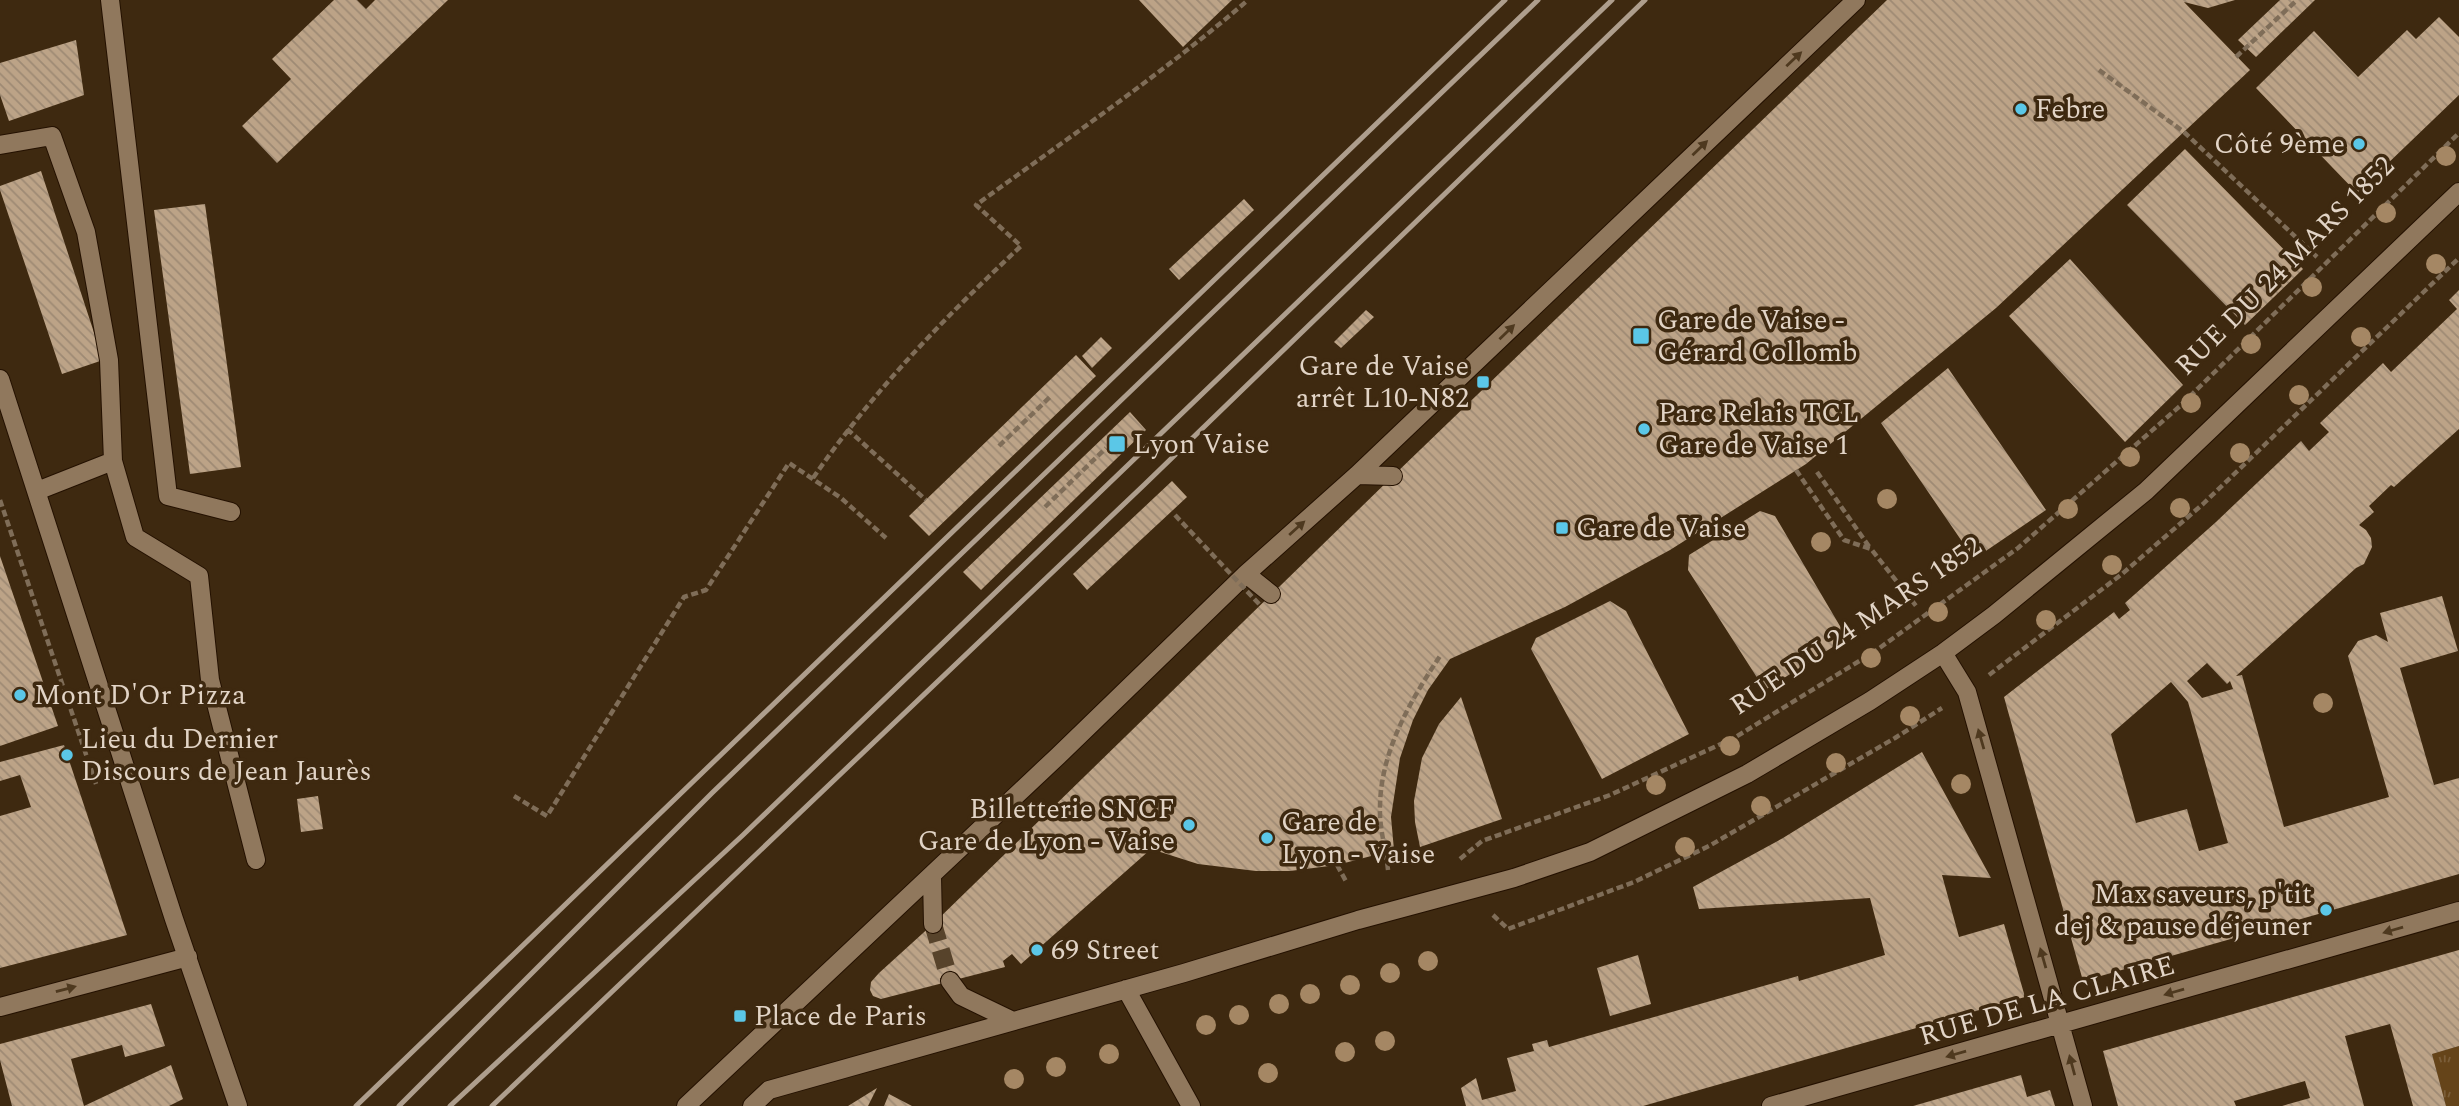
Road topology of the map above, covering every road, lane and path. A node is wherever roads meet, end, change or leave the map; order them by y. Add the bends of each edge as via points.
1 (110, 0) edge
2 (1248, 0) edge
3 (1856, 0) edge
4 (2297, 0) edge
5 (2236, 57) dead end
6 (2099, 70) dead end
7 (2459, 133) edge
8 (0, 145) edge
9 (2459, 192) edge
10 (2317, 257) dead end
11 (0, 379) edge
12 (1051, 396) dead end
13 (847, 429) junction
14 (999, 446) dead end
15 (1106, 448) dead end
16 (113, 461) junction
17 (1796, 470) dead end
18 (1817, 472) dead end
19 (1357, 475) junction
20 (1393, 476) dead end
21 (813, 478) junction
22 (37, 491) junction
23 (926, 500) dead end
24 (1045, 507) dead end
25 (231, 512) dead end
26 (1175, 515) dead end
27 (886, 538) dead end
28 (1871, 549) junction
29 (1246, 573) junction
30 (1266, 600) joint
31 (1917, 607) dead end
32 (1943, 653) junction
33 (1440, 656) dead end
34 (514, 796) dead end
35 (256, 860) dead end
36 (1455, 864) dead end
37 (1336, 865) dead end
38 (1388, 870) dead end
39 (932, 876) junction
40 (1347, 883) dead end
41 (2459, 911) edge
42 (933, 924) tunnel mouth
43 (188, 957) junction
44 (950, 981) tunnel mouth
45 (1126, 989) junction
46 (0, 1007) edge
47 (1013, 1021) junction
48 (2062, 1024) junction
49 (238, 1106) edge
50 (686, 1106) edge
51 (752, 1106) edge
52 (1191, 1106) edge
53 (1771, 1106) edge
54 (2083, 1106) edge

1 - 25 street via 168,496
2 - 13 path via 1171,63 976,205 1021,246 913,352
19 -> 3 street
4 - 5 path
6 - 10 path via 2184,132
7 - 36 path, RUE DU 24 MARS 1852 via 2180,407 2018,548 1874,652 1734,738 1610,795 1482,841
8 - 16 street via 52,136 86,232 109,360
9 - 32 street via 2146,491
11 - 22 street
12 - 14 path
13 - 21 path
13 - 23 path
15 - 24 path
16 - 22 street
16 - 35 street via 135,537 199,576 210,680
17 - 28 path via 1844,540
18 - 28 path
19 - 20 street
29 -> 19 street
21 - 27 path
21 - 34 path via 789,463 706,590 684,597 547,816
22 - 43 street
26 - 30 path, bridge
28 - 31 path
29 - 30 street
29 - 39 street
32 - 45 street via 1747,774 1591,852
48 -> 32 street via 1967,692
33 - 38 path via 1405,713 1382,780 1381,831
37 - 40 path
39 - 42 street
39 - 50 street
41 -> 48 street, RUE DE LA CLAIRE
46 -> 43 street
43 - 49 street
44 - 47 street via 961,996
45 - 47 street
45 - 52 street
47 - 51 street via 769,1090
48 -> 53 street, RUE DE LA CLAIRE
54 -> 48 street

